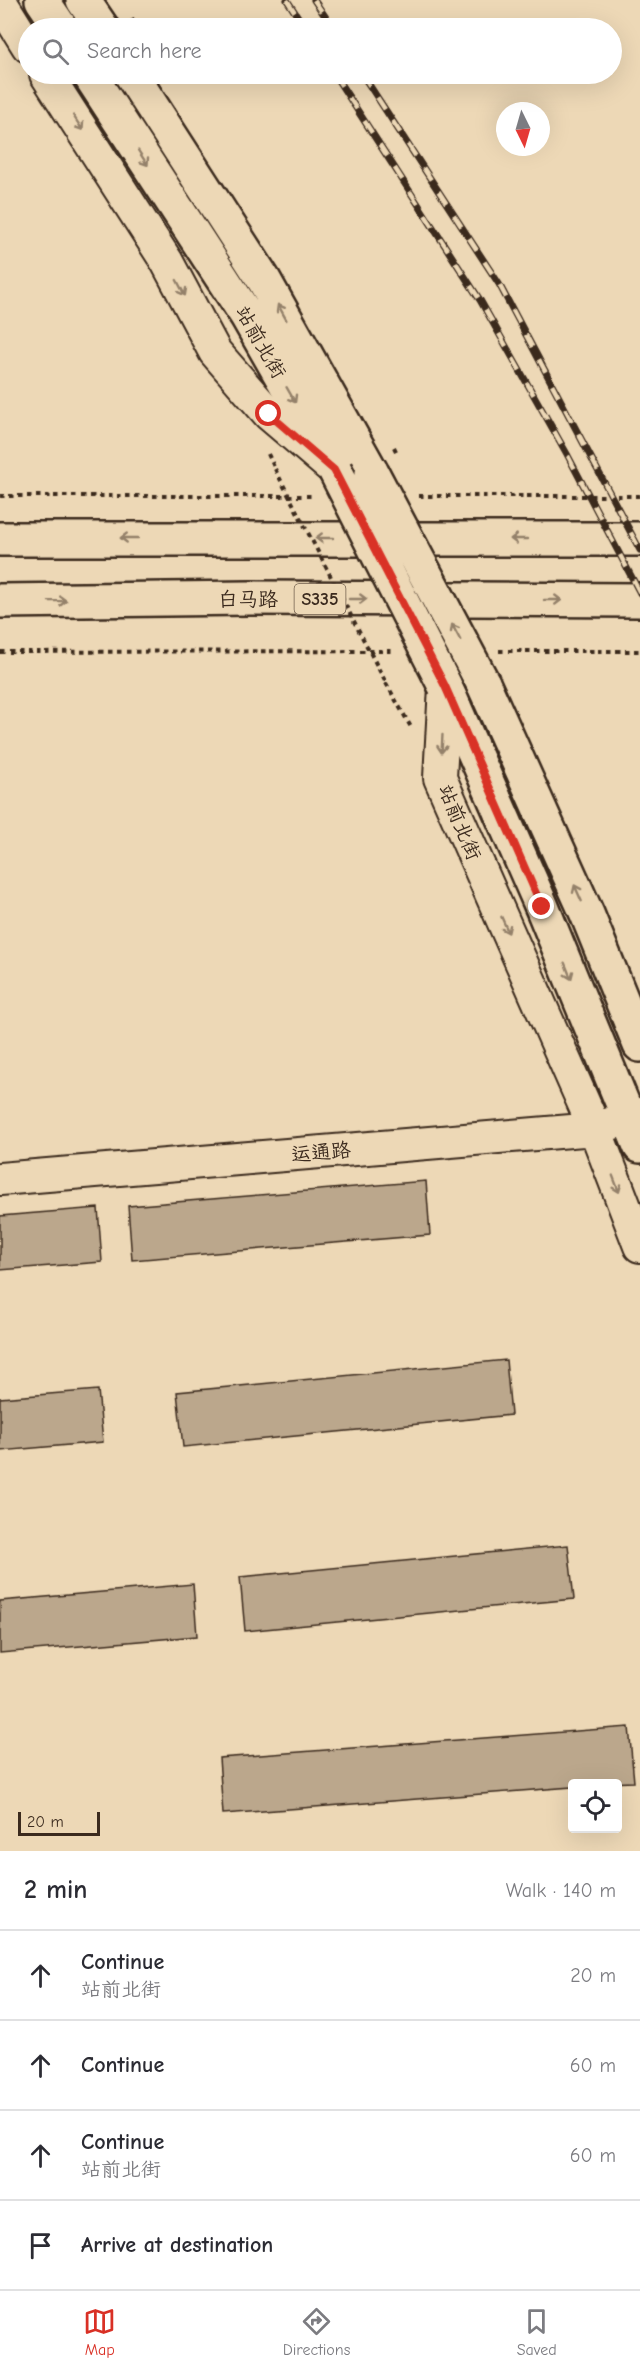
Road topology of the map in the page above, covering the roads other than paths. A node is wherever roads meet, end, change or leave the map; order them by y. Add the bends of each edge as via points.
1 (42, 0) edge
2 (84, 0) edge
3 (0, 1) edge
4 (54, 18) edge
5 (96, 18) edge
6 (18, 30) edge
7 (52, 84) edge
8 (96, 84) edge
9 (137, 84) edge
10 (334, 470) junction
11 (0, 539) edge
12 (640, 539) edge
13 (640, 600) edge
14 (0, 601) edge
15 (445, 686) junction
16 (640, 1045) edge
17 (636, 1126) edge
18 (595, 1129) junction
19 (0, 1179) edge
20 (640, 1246) edge

1 - 4 main road
2 - 5 main road
3 - 6 street
7 -> 10 street, 站前北街 via 167,262 215,352 269,414
8 -> 10 main road, 站前北街 via 247,316
16 -> 9 main road, 站前北街, bridge via 587,914 483,683 264,280
10 - 15 main road, bridge
12 -> 11 main road
14 -> 13 main road, 白马路 / S335
15 -> 17 main road, 站前北街
15 -> 18 street, 站前北街 via 440,778
17 - 18 street, 运通路
18 - 19 street, 运通路
18 -> 20 street, 站前北街

